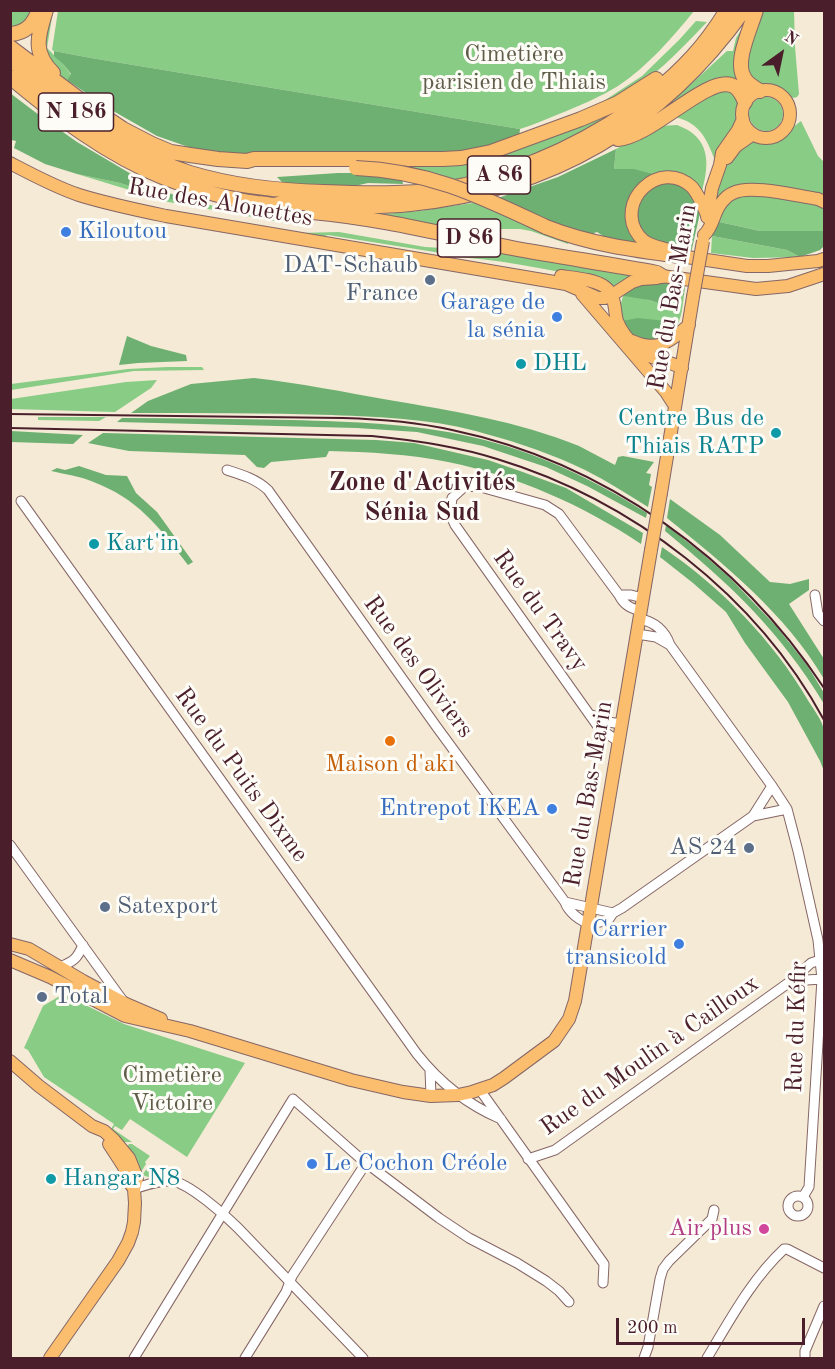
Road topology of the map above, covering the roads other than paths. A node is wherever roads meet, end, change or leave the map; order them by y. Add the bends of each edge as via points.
1 (39, 10) edge
2 (46, 10) edge
3 (727, 10) edge
4 (744, 10) edge
5 (756, 10) edge
6 (10, 34) edge
7 (703, 43) junction
8 (10, 47) edge
9 (10, 59) edge
10 (10, 77) edge
11 (760, 91) junction
12 (72, 94) junction
13 (745, 102) junction
14 (743, 119) junction
15 (753, 134) junction
16 (611, 139) junction
17 (143, 161) junction
18 (247, 161) junction
19 (10, 164) edge
20 (720, 165) junction
21 (825, 202) edge
22 (276, 205) junction
23 (707, 215) junction
24 (704, 238) junction
25 (825, 251) edge
26 (680, 256) junction
27 (825, 259) edge
28 (429, 261) junction
29 (801, 262) junction
30 (825, 274) edge
31 (662, 276) junction
32 (579, 291) junction
33 (612, 295) junction
34 (689, 325) junction
35 (628, 339) junction
36 (640, 362) junction
37 (682, 368) junction
38 (675, 406) junction
39 (227, 470) dead end
40 (21, 501) dead end
41 (619, 595) junction
42 (815, 595) dead end
43 (643, 598) junction
44 (640, 615) junction
45 (825, 621) edge
46 (637, 634) junction
47 (670, 645) junction
48 (590, 714) junction
49 (622, 724) junction
50 (619, 742) junction
51 (772, 786) junction
52 (787, 809) junction
53 (753, 816) junction
54 (10, 845) edge
55 (565, 902) junction
56 (591, 909) junction
57 (613, 913) junction
58 (589, 923) junction
59 (12, 945) edge
60 (83, 945) junction
61 (10, 960) edge
62 (820, 960) junction
63 (98, 966) junction
64 (60, 967) junction
65 (822, 979) junction
66 (82, 981) junction
67 (791, 981) junction
68 (69, 987) junction
69 (126, 1004) junction
70 (137, 1020) junction
71 (190, 1031) junction
72 (10, 1061) edge
73 (430, 1070) junction
74 (480, 1090) junction
75 (458, 1095) junction
76 (431, 1096) junction
77 (501, 1119) junction
78 (528, 1159) junction
79 (366, 1163) junction
80 (134, 1189) junction
81 (803, 1197) dead end
82 (714, 1210) dead end
83 (224, 1214) junction
84 (825, 1268) edge
85 (290, 1283) junction
86 (603, 1283) dead end
87 (569, 1302) dead end
88 (825, 1306) edge
89 (359, 1357) edge
90 (803, 1358) edge
91 (50, 1359) edge
92 (134, 1359) edge
93 (245, 1359) edge
94 (644, 1359) edge
95 (707, 1359) edge

1 - 6 highway via 29,28
2 - 12 highway via 38,34 40,54
3 - 7 highway, A 86
4 - 16 highway, A 86 via 709,56 651,110
5 - 11 highway via 740,68 745,79
7 - 17 highway, A 86 via 659,88 585,139 536,162 466,185 396,193 309,192 255,187
7 - 18 highway via 618,103 491,152 443,159
8 - 12 highway
9 - 17 highway, N 186
10 - 17 highway, N 186 via 88,137 112,152
11 - 13 main road
11 - 15 main road via 772,90 783,96 790,116 786,128 777,135
12 - 18 highway via 123,129 163,149
13 - 14 main road
13 - 16 highway via 735,86 711,87 626,138
14 - 15 main road
14 - 20 main road, Rue du Bas-Marin via 722,153
15 - 20 main road
16 - 22 highway, A 86 via 543,173 472,195 408,204
17 - 22 highway, A 86 via 177,182 224,197
18 - 26 highway, D 86, bridge via 395,171 472,193 566,235
19 - 28 main road, Rue des Alouettes via 78,194 125,208
20 - 23 main road, Rue du Bas-Marin
21 - 24 main road via 754,189 734,192 716,209
22 - 31 highway, D 86 via 283,210 450,234
23 - 24 main road, Rue du Bas-Marin
23 - 26 main road via 697,193 679,180 661,178 647,183 639,192 632,215 640,237
24 - 34 main road, Rue du Bas-Marin, bridge
25 - 29 main road
26 - 29 main road, D 86 via 747,266
27 - 29 main road, D 86
28 - 32 main road via 566,284
28 - 33 main road via 462,261 588,281 604,286
30 - 31 main road, D 86 via 788,286 756,289
31 - 33 main road via 632,282
32 - 33 main road via 598,298
32 - 36 main road
33 - 35 main road via 618,322
34 - 35 main road via 660,345
34 - 37 main road, Rue du Bas-Marin
35 - 37 main road via 644,354
36 - 37 main road
36 - 38 main road
37 - 38 main road, Rue du Bas-Marin
38 - 43 main road, Rue du Bas-Marin, bridge
39 - 55 street, Rue des Oliviers via 258,481 268,490
40 - 73 street, Rue du Puits Dixme
41 - 43 street
41 - 44 street, Rue du Travy
41 - 48 street, Rue du Travy via 559,513 477,486 464,487 452,498 450,514 454,525
42 - 45 street via 818,614
43 - 44 main road, Rue du Bas-Marin
44 - 46 main road, Rue du Bas-Marin
44 - 47 street, Rue du Kéfir via 666,636
46 - 47 street via 657,637
46 - 49 main road, Rue du Bas-Marin
47 - 51 street, Rue du Kéfir
48 - 49 street
48 - 50 street, Rue du Travy via 598,728
49 - 50 main road, Rue du Bas-Marin
50 - 56 main road, Rue du Bas-Marin
51 - 52 street, Rue du Kéfir
51 - 53 street
52 - 53 street
52 - 62 street, Rue du Kéfir
53 - 57 street
54 - 60 street
55 - 56 street
55 - 58 street, Rue des Oliviers via 571,912
56 - 57 street
56 - 58 main road, Rue du Bas-Marin
57 - 58 street via 606,920
58 - 74 main road, Rue du Bas-Marin via 575,1001 566,1026 541,1052
59 - 64 main road, Rue du Bas-Marin via 29,949
60 - 63 street
60 - 64 street via 73,962
61 - 68 main road, Rue du Bas-Marin
62 - 65 street, Rue du Kéfir
62 - 67 street, Rue du Moulin à Cailloux
63 - 66 street
63 - 69 street
64 - 66 main road, Rue du Bas-Marin
65 - 67 street, Rue du Moulin à Cailloux
65 - 81 street, Rue du Kéfir via 809,1187
66 - 68 street
66 - 69 main road, Rue du Bas-Marin
67 - 78 street, Rue du Moulin à Cailloux via 555,1150
68 - 70 main road, Rue du Bas-Marin
69 - 70 street
69 - 71 main road, Rue du Bas-Marin
70 - 71 main road, Rue du Bas-Marin
71 - 76 main road, Rue du Bas-Marin via 351,1080
72 - 80 main road via 92,1126 116,1154
73 - 75 street, Rue du Puits Dixme
73 - 76 street
74 - 75 main road, Rue du Bas-Marin
74 - 77 street
75 - 76 main road, Rue du Bas-Marin
75 - 77 street, Rue du Puits Dixme
77 - 78 street
78 - 86 street via 604,1264
79 - 83 street via 293,1099
79 - 85 street
79 - 87 street via 448,1225 546,1281
80 - 83 street via 176,1182
80 - 91 main road via 134,1222 128,1243
82 - 94 street via 711,1219 663,1269
83 - 85 street
83 - 92 street
84 - 95 street via 785,1248 767,1265
85 - 89 street
85 - 93 street
88 - 90 street

